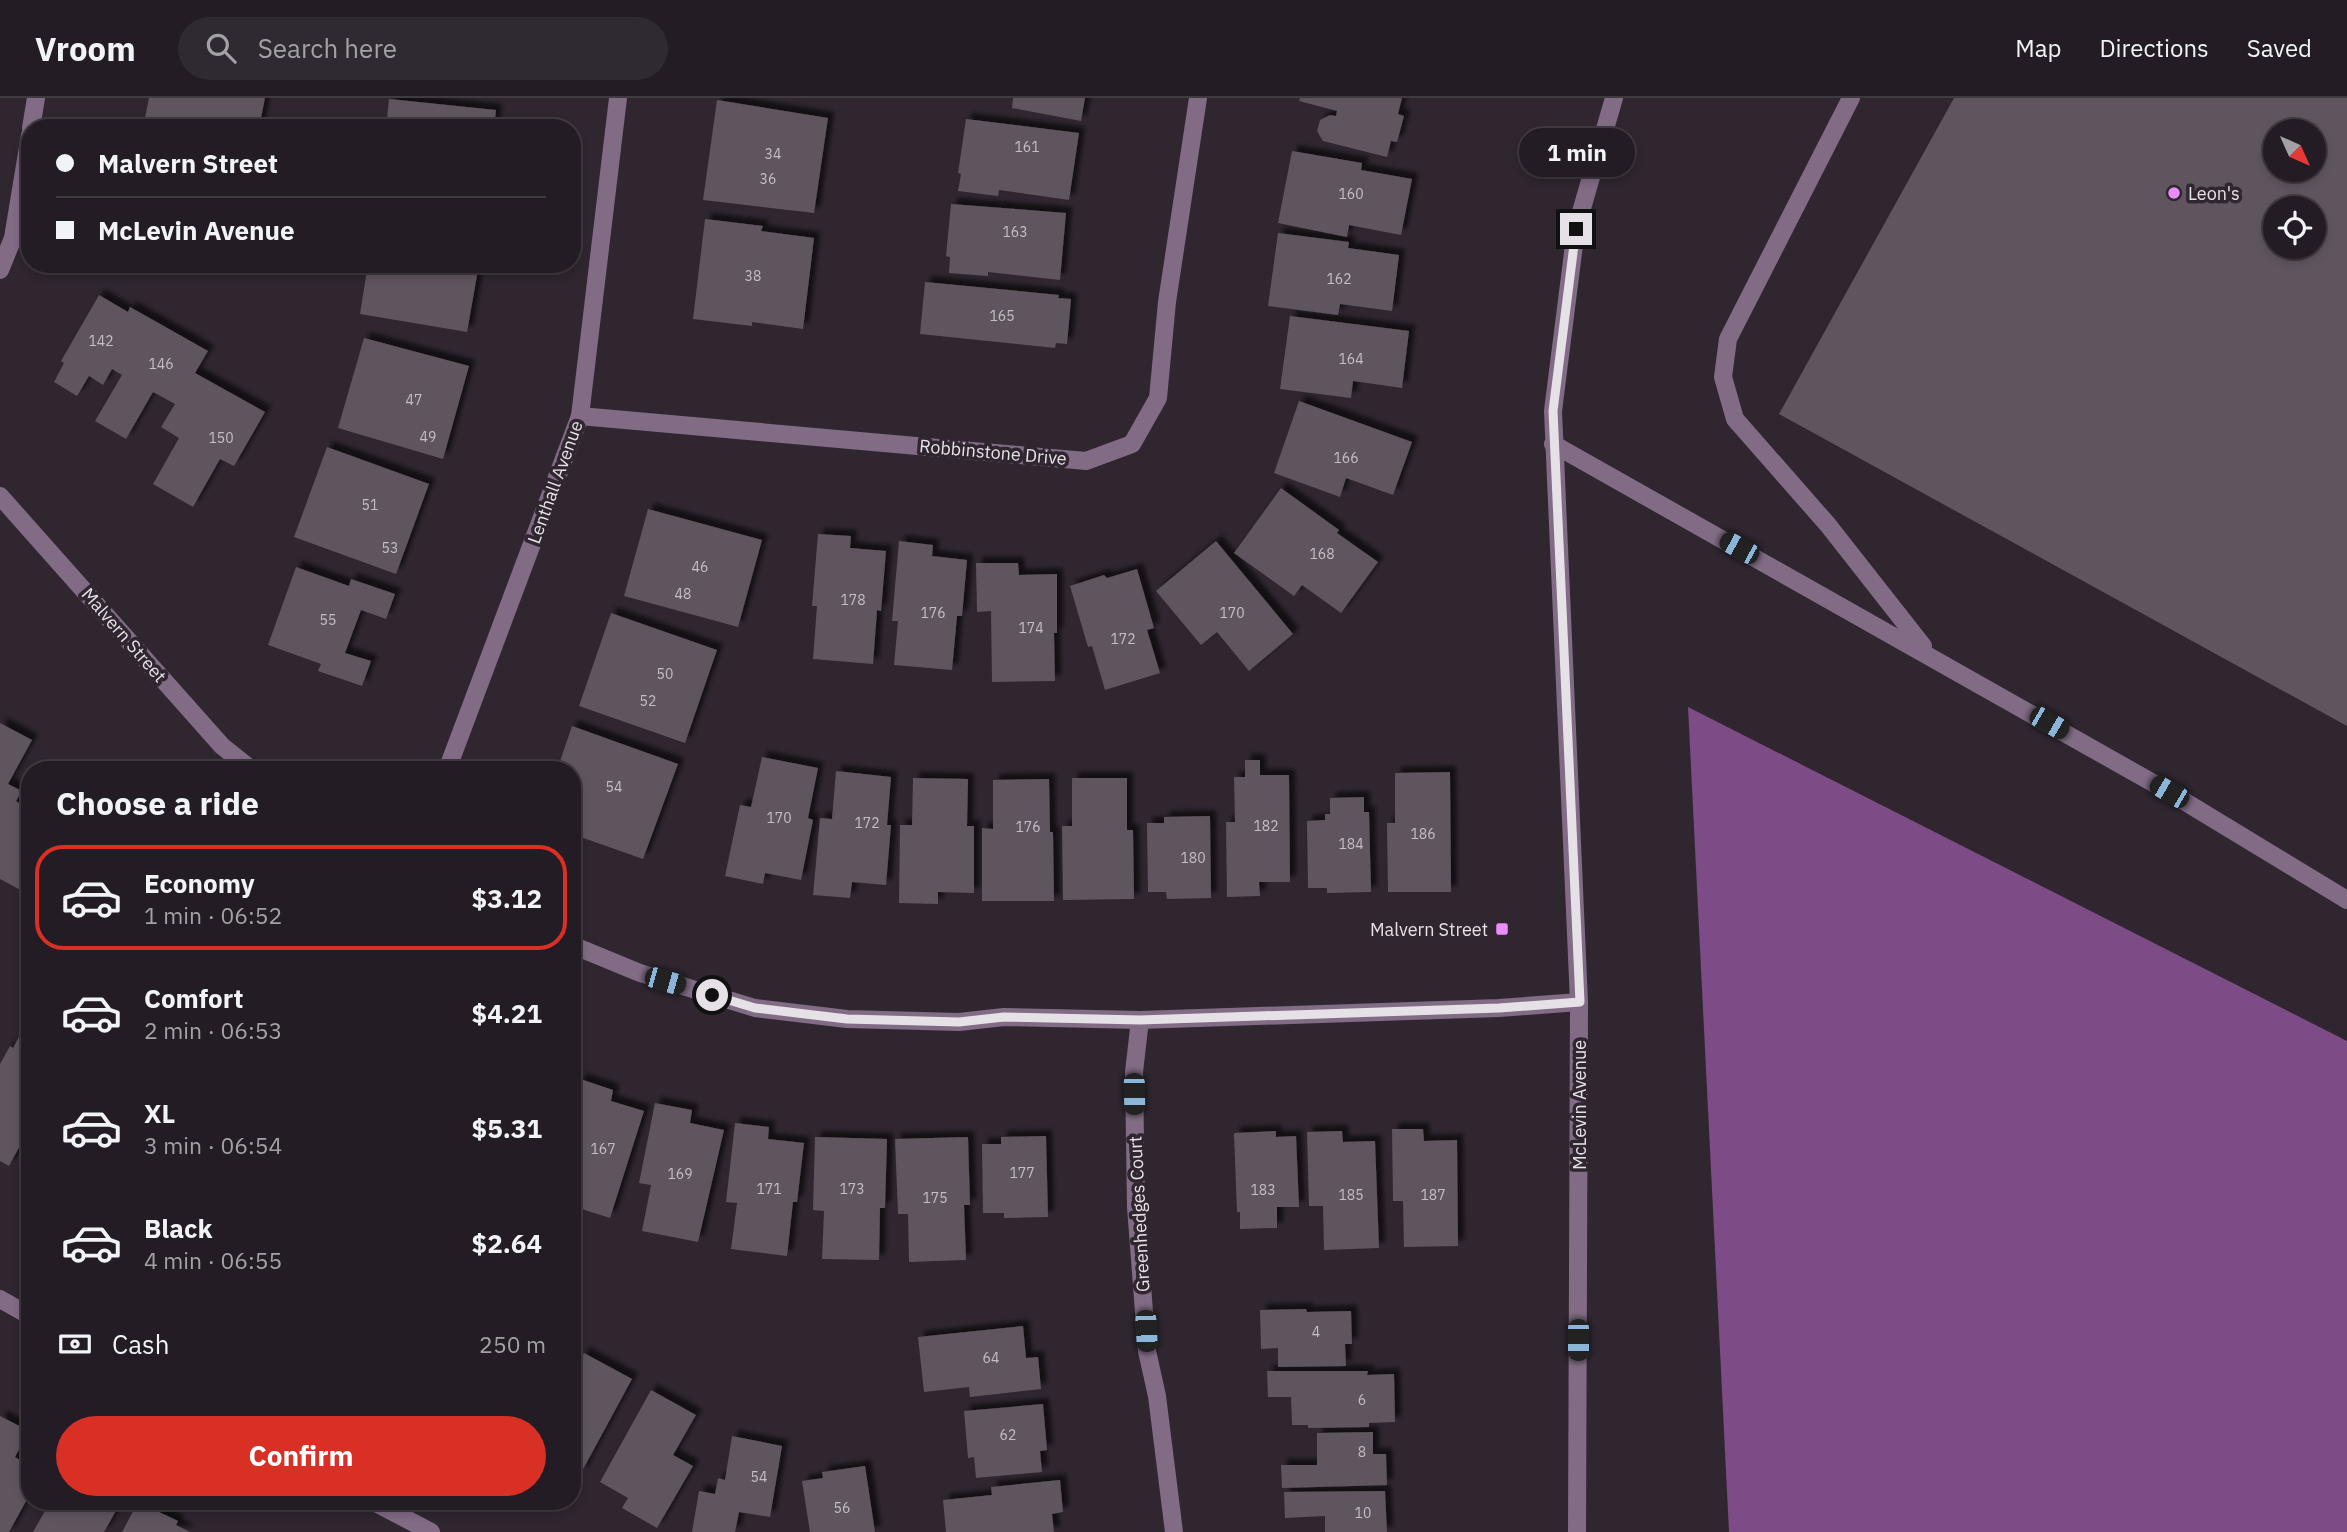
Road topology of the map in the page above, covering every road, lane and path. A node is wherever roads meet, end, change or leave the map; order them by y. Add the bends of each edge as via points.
1 (36, 98) edge
2 (618, 98) edge
3 (1198, 98) edge
4 (1614, 98) edge
5 (1851, 98) edge
6 (32, 119) edge
7 (21, 190) edge
8 (0, 270) edge
9 (580, 416) junction
10 (1553, 444) junction
11 (0, 496) edge
12 (1929, 655) junction
13 (241, 761) edge
14 (450, 761) edge
15 (2347, 900) edge
16 (581, 949) edge
17 (1580, 1002) junction
18 (1140, 1020) junction
19 (0, 1299) edge
20 (21, 1310) edge
21 (389, 1510) edge
22 (431, 1532) edge
23 (1174, 1532) edge
24 (1577, 1532) edge

1 - 6 street
2 - 9 street, Lenthall Avenue
3 - 9 street, Robbinstone Drive via 1167,302 1158,398 1132,444 1086,461
4 - 10 street, McLevin Avenue via 1576,229 1553,411
5 - 12 street via 1728,339 1723,377 1735,419 1828,525
7 - 8 street via 13,238
9 - 14 street, Lenthall Avenue
10 - 12 street
10 - 17 street, McLevin Avenue
11 - 13 street, Malvern Street via 222,746
12 - 15 street
16 - 18 street via 640,973 755,1008 847,1019
17 - 18 street
17 - 24 street, McLevin Avenue
18 - 23 street, Greenhedges Court via 1134,1072 1136,1207 1147,1351
19 - 20 street
21 - 22 street

